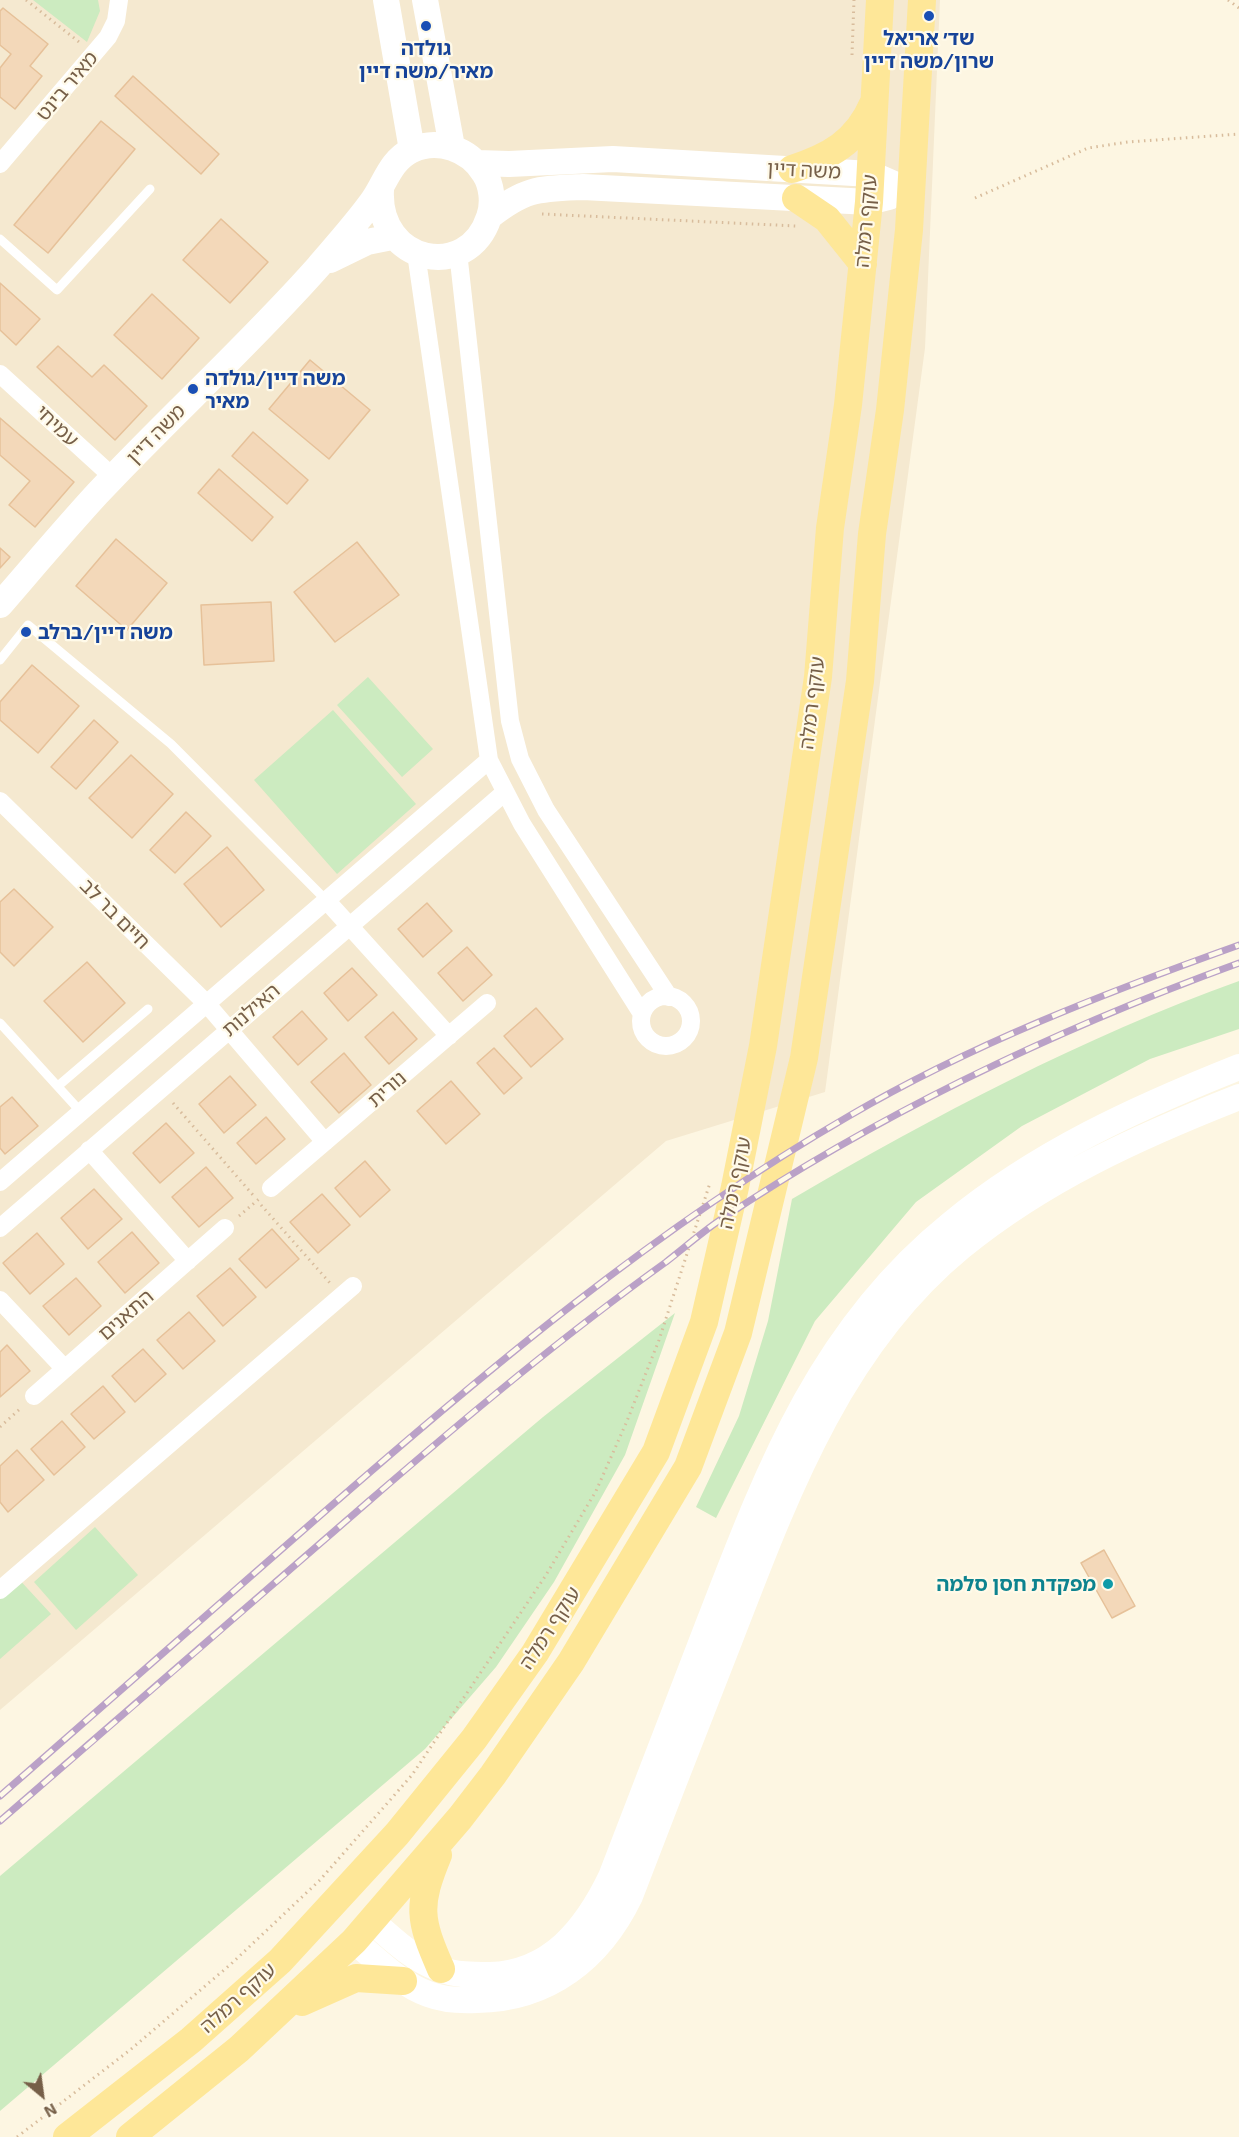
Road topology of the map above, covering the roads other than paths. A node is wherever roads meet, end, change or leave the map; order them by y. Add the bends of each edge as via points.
1 (118, 0) edge
2 (386, 0) edge
3 (425, 0) edge
4 (880, 0) edge
5 (922, 0) edge
6 (875, 96) junction
7 (452, 147) junction
8 (412, 150) junction
9 (477, 163) junction
10 (0, 164) edge
11 (792, 169) junction
12 (871, 174) junction
13 (150, 189) dead end
14 (381, 190) junction
15 (912, 192) junction
16 (796, 198) junction
17 (869, 202) junction
18 (490, 216) junction
19 (393, 237) junction
20 (0, 239) edge
21 (458, 252) junction
22 (416, 253) junction
23 (863, 264) junction
24 (317, 268) junction
25 (0, 374) edge
26 (114, 478) junction
27 (0, 605) edge
28 (0, 660) edge
29 (489, 760) junction
30 (504, 793) junction
31 (0, 801) edge
32 (326, 900) junction
33 (350, 924) junction
34 (669, 997) junction
35 (206, 1003) junction
36 (487, 1003) dead end
37 (148, 1009) dead end
38 (642, 1014) junction
39 (0, 1023) edge
40 (229, 1029) junction
41 (449, 1036) junction
42 (1239, 1067) edge
43 (58, 1086) junction
44 (1239, 1096) edge
45 (81, 1112) junction
46 (325, 1142) junction
47 (89, 1150) junction
48 (0, 1182) edge
49 (271, 1188) road end
50 (0, 1228) edge
51 (225, 1228) road end
52 (188, 1260) junction
53 (347, 1291) road end
54 (0, 1300) edge
55 (65, 1370) junction
56 (34, 1396) road end
57 (0, 1590) edge
58 (448, 1832) junction
59 (363, 1931) junction
60 (441, 1969) junction
61 (403, 1981) junction
62 (281, 2012) junction
63 (67, 2137) edge
64 (130, 2137) edge

1 - 10 street, מאיר בינט via 116,21 94,55
2 - 8 main road
3 - 7 main road
4 - 6 main road, עוקף רמלה
5 - 15 main road, עוקף רמלה
6 - 11 main road via 861,126 844,145
6 - 12 main road, עוקף רמלה
7 - 8 main road
7 - 9 main road
8 - 14 main road via 392,167
9 - 11 main road, משה דיין via 613,159
9 - 18 main road via 490,187
11 - 12 main road, משה דיין
12 - 15 main road, משה דיין
12 - 17 main road, עוקף רמלה
13 - 20 lane via 57,290
14 - 19 main road via 384,223
14 - 24 main road, משה דיין
15 - 17 main road, משה דיין
15 - 58 main road, עוקף רמלה via 890,410 872,534 860,681 804,1058 738,1333 688,1467 564,1672
16 - 17 main road, משה דיין
16 - 18 main road, משה דיין via 583,187 526,192
16 - 23 main road via 827,219
17 - 23 main road, עוקף רמלה
18 - 21 main road via 472,244
19 - 22 main road
19 - 24 main road, משה דיין via 367,242
21 - 22 main road via 437,256
21 - 34 street via 510,721 520,759 546,810
22 - 29 street
23 - 63 main road, עוקף רמלה via 830,528 818,677 755,1088 702,1329 656,1452 535,1653 438,1786 280,1961 191,2040
24 - 26 main road, משה דיין
25 - 26 street, עמיחי
26 - 27 main road, משה דיין
28 - 32 lane via 28,625 171,744
29 - 30 street
29 - 32 street, האילנות
30 - 33 street, האילנות
30 - 38 street
31 - 35 street, חיים בר לב
32 - 33 street
32 - 35 street, האילנות
33 - 40 street, האילנות
33 - 41 street
34 - 38 street via 652,1001
34 - 38 street via 683,1003 691,1017 688,1033 677,1044 661,1045 647,1037
35 - 40 street, חיים בר לב
35 - 45 street, האילנות
36 - 41 street, נורית
37 - 43 lane
39 - 43 lane
40 - 46 street
40 - 47 street, האילנות
41 - 46 street, נורית
42 - 60 main road via 1085,1134 1014,1177 950,1224 893,1278 830,1359 799,1409 765,1479 610,1877 585,1924 567,1944 524,1970 472,1975
43 - 45 lane
44 - 61 main road via 1089,1162 1020,1203 960,1248 906,1300 860,1360 818,1428 781,1507 630,1896 601,1944 555,1982 526,1994 494,2000 455,2001 427,1994
45 - 48 street, האילנות
46 - 49 street, נורית
47 - 50 street, האילנות
47 - 52 street
51 - 52 street, התאנים
52 - 55 street, התאנים
53 - 57 street
54 - 55 street
55 - 56 street, התאנים
58 - 59 main road, עוקף רמלה
58 - 60 main road via 424,1888 422,1910 424,1931
59 - 60 main road
59 - 61 main road
59 - 62 main road, עוקף רמלה
61 - 62 main road via 356,1978
62 - 64 main road, עוקף רמלה

